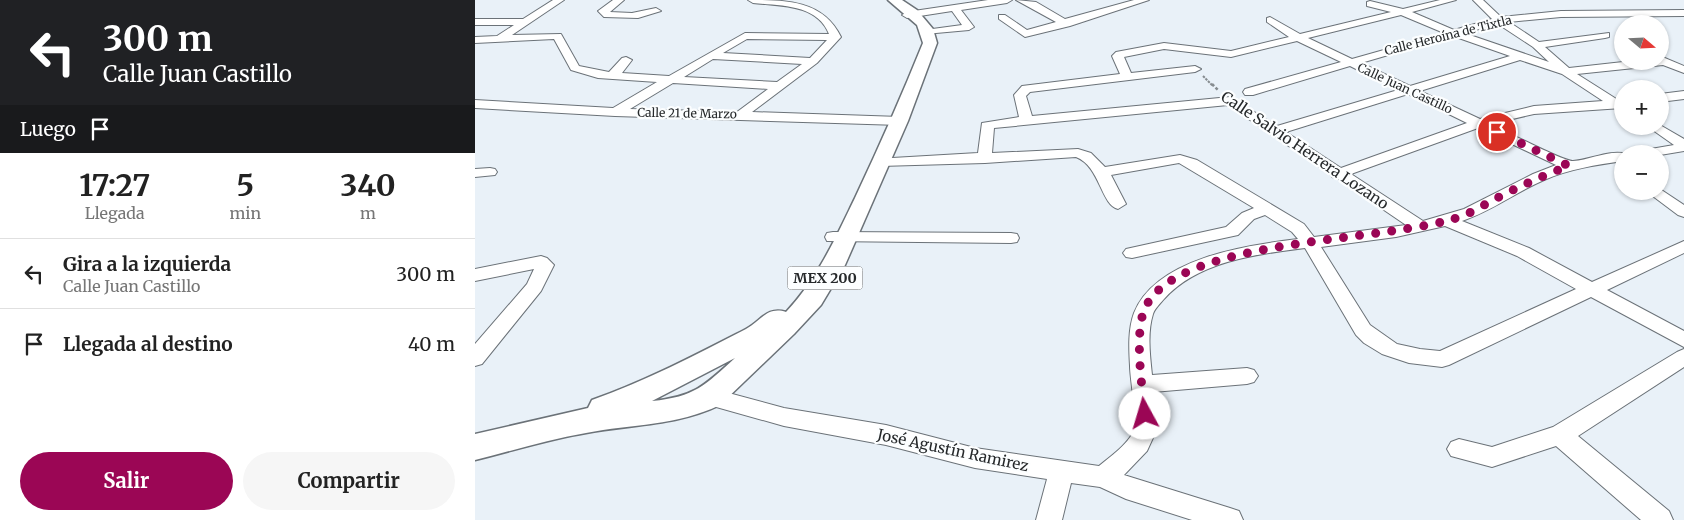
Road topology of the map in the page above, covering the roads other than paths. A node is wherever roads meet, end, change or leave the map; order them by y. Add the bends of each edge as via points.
1 (559, 0) edge
2 (619, 0) edge
3 (753, 0) edge
4 (885, 0) edge
5 (895, 0) edge
6 (1007, 0) edge
7 (1021, 0) edge
8 (1143, 0) edge
9 (1451, 0) edge
10 (1478, 0) edge
11 (1625, 2) dead end
12 (1369, 4) dead end
13 (955, 9) junction
14 (656, 11) dead end
15 (1400, 11) junction
16 (1360, 12) dead end
17 (1561, 14) junction
18 (1644, 14) junction
19 (1684, 14) edge
20 (911, 15) junction
21 (1003, 17) dead end
22 (1375, 18) junction
23 (1270, 20) dead end
24 (1499, 20) junction
25 (475, 22) edge
26 (525, 22) junction
27 (1066, 24) junction
28 (929, 32) junction
29 (1453, 33) junction
30 (1297, 37) junction
31 (836, 38) junction
32 (498, 39) junction
33 (475, 40) edge
34 (1541, 49) junction
35 (475, 52) edge
36 (711, 56) junction
37 (1519, 57) junction
38 (626, 60) dead end
39 (813, 61) junction
40 (1349, 62) junction
41 (1669, 64) edge
42 (1614, 66) edge
43 (1195, 69) road end
44 (1684, 70) edge
45 (1566, 72) junction
46 (618, 76) junction
47 (1127, 77) junction
48 (671, 80) junction
49 (778, 86) junction
50 (1410, 90) junction
51 (1249, 92) dead end
52 (1684, 95) edge
53 (1669, 97) edge
54 (1614, 101) edge
55 (475, 104) edge
56 (1614, 105) edge
57 (615, 112) junction
58 (741, 115) junction
59 (893, 121) junction
60 (1027, 121) junction
61 (1479, 123) junction
62 (1275, 130) junction
63 (1667, 135) edge
64 (1684, 146) edge
65 (1669, 149) edge
66 (985, 159) junction
67 (1614, 159) edge
68 (1606, 160) junction
69 (880, 162) junction
70 (1614, 165) edge
71 (1569, 166) junction
72 (490, 172) dead end
73 (1101, 172) junction
74 (475, 173) edge
75 (1337, 174) junction
76 (1666, 200) edge
77 (1118, 204) dead end
78 (1267, 208) junction
79 (1684, 212) edge
80 (1446, 220) junction
81 (1419, 226) junction
82 (840, 237) junction
83 (1011, 238) dead end
84 (1310, 243) junction
85 (1684, 246) edge
86 (1132, 253) dead end
87 (475, 275) edge
88 (1592, 289) junction
89 (1684, 340) edge
90 (475, 358) edge
91 (1684, 358) edge
92 (698, 366) junction
93 (1247, 376) dead end
94 (671, 380) junction
95 (1142, 384) junction
96 (717, 391) junction
97 (671, 410) junction
98 (603, 413) junction
99 (1560, 434) junction
100 (475, 436) edge
101 (475, 447) edge
102 (1459, 449) dead end
103 (1061, 472) junction
104 (1103, 476) junction
105 (1049, 520) edge
106 (1230, 520) edge
107 (1661, 520) edge

1 - 26 street
2 - 14 street via 603,11 607,15 632,17
3 - 31 street via 804,6 819,12 833,25
4 - 20 main road, MEX 200
5 - 20 main road, MEX 200
6 - 13 street
7 - 27 street
8 - 27 street
9 - 15 street
10 - 24 street
11 - 18 street
12 - 15 street
13 - 20 street
13 - 28 street via 969,26
15 - 22 street
15 - 29 street
16 - 22 street
17 - 18 street, Calle Heroína de Tixtla
17 - 24 street, Calle Heroína de Tixtla
17 - 34 street via 1605,35
18 - 19 street, Calle Heroína de Tixtla
20 - 28 main road, MEX 200
20 - 59 main road, MEX 200 via 919,27 922,44
21 - 27 street via 1025,34
22 - 30 street
23 - 30 street, Calle Juan Castillo
24 - 29 street, Calle Heroína de Tixtla
24 - 34 street
25 - 26 street
26 - 32 street
28 - 59 main road, MEX 200 via 930,44
29 - 37 street
29 - 40 street, Calle Heroína de Tixtla
30 - 40 street, Calle Juan Castillo
30 - 47 street via 1231,54 1164,46 1120,54
31 - 36 street via 745,36
31 - 39 street
32 - 33 street
32 - 35 street
32 - 46 street via 557,36 575,68 598,75
34 - 37 street
34 - 45 street
36 - 39 street
36 - 48 street
37 - 45 street
37 - 50 street
38 - 46 street via 615,72
39 - 49 street
40 - 50 street, Calle Juan Castillo
40 - 51 street, Calle Heroína de Tixtla
41 - 44 street
42 - 45 street
43 - 47 street
45 - 54 street
46 - 48 street
47 - 60 street via 1022,90 1020,95
48 - 49 street
48 - 57 street
49 - 58 street
50 - 61 street, Calle Juan Castillo
50 - 62 street
52 - 53 street
55 - 57 street, Calle 21 de Marzo
56 - 61 street via 1534,110
57 - 58 street, Calle 21 de Marzo
58 - 59 street, Calle 21 de Marzo
59 - 69 main road, MEX 200
59 - 82 main road, MEX 200 via 879,144
60 - 62 street, Calle Salvio Herrera Lozano via 1230,101
60 - 66 street via 987,126
61 - 71 street, Calle Juan Castillo
61 - 75 street
62 - 75 street, Calle Salvio Herrera Lozano
63 - 64 street
64 - 65 street
66 - 69 street
66 - 73 street via 1078,153 1088,155
67 - 68 street
68 - 70 street
68 - 71 street
69 - 82 main road, MEX 200
71 - 80 street via 1539,177 1463,216
72 - 74 street
73 - 77 street
73 - 78 street via 1179,159 1192,163
75 - 81 street, Calle Salvio Herrera Lozano
76 - 79 street
78 - 84 street via 1298,228
78 - 86 street via 1248,216 1232,231
80 - 81 street
80 - 88 street via 1523,252
81 - 84 street
82 - 83 street
82 - 92 main road, MEX 200 via 795,303 758,334
82 - 96 main road, MEX 200 via 833,265 812,299
84 - 88 street via 1363,330 1374,342 1397,353 1423,358 1442,359
84 - 95 street via 1277,246 1204,265 1161,288 1145,308 1141,330
85 - 88 street
87 - 90 street via 541,262 545,266 535,287
88 - 89 street
91 - 99 street
92 - 94 main road, MEX 200
92 - 96 main road via 719,377
93 - 95 street
94 - 97 main road via 665,393
94 - 98 main road, MEX 200
95 - 104 street via 1146,428 1131,454
96 - 97 main road, MEX 200 via 697,404
96 - 103 street, José Agustín Ramirez via 784,417 886,435 975,458
97 - 98 main road, MEX 200
98 - 100 main road, MEX 200
98 - 101 main road, MEX 200
99 - 102 street via 1491,457
99 - 107 street
103 - 104 street, José Agustín Ramirez
103 - 105 street
104 - 106 street via 1126,488

